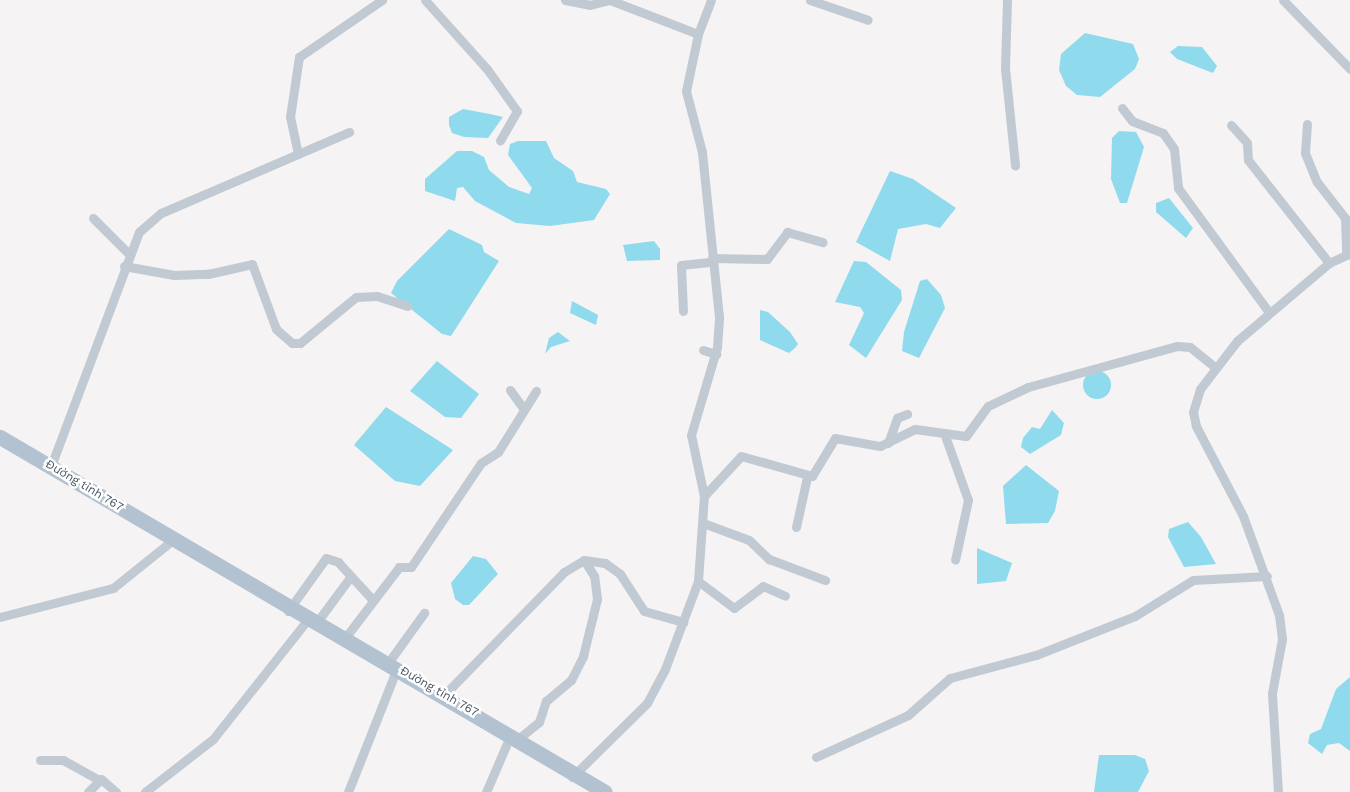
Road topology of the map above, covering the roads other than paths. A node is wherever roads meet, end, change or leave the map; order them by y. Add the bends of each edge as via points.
1 (382, 0) edge
2 (425, 0) edge
3 (565, 0) edge
4 (609, 0) edge
5 (711, 0) edge
6 (810, 0) edge
7 (1007, 0) edge
8 (1283, 0) edge
9 (868, 20) dead end
10 (698, 34) junction
11 (1350, 68) edge
12 (1122, 108) dead end
13 (1307, 124) dead end
14 (1231, 126) dead end
15 (349, 132) dead end
16 (500, 141) dead end
17 (298, 154) junction
18 (1015, 164) dead end
19 (93, 218) dead end
20 (823, 242) dead end
21 (128, 253) junction
22 (1348, 254) edge
23 (712, 260) junction
24 (1329, 263) junction
25 (124, 266) junction
26 (407, 306) dead end
27 (683, 311) dead end
28 (1268, 311) junction
29 (703, 350) dead end
30 (716, 354) junction
31 (1216, 368) junction
32 (510, 390) dead end
33 (536, 390) dead end
34 (522, 408) junction
35 (907, 414) dead end
36 (944, 433) junction
37 (0, 436) edge
38 (888, 443) junction
39 (51, 466) junction
40 (807, 476) junction
41 (704, 496) junction
42 (703, 523) junction
43 (796, 527) dead end
44 (174, 540) junction
45 (584, 560) junction
46 (955, 560) dead end
47 (351, 576) junction
48 (1267, 576) junction
49 (824, 580) dead end
50 (698, 581) junction
51 (785, 596) dead end
52 (372, 598) junction
53 (289, 608) junction
54 (424, 613) dead end
55 (0, 617) edge
56 (311, 622) junction
57 (683, 622) junction
58 (345, 638) junction
59 (391, 669) junction
60 (444, 695) junction
61 (513, 740) junction
62 (816, 757) dead end
63 (40, 760) dead end
64 (573, 777) junction
65 (97, 779) junction
66 (88, 792) edge
67 (116, 792) edge
68 (145, 792) edge
69 (348, 792) edge
70 (486, 792) edge
71 (589, 792) edge
72 (605, 792) edge
73 (1278, 792) edge

1 - 17 street via 299,57 290,116
2 - 16 street via 487,70 517,112
3 - 4 street via 590,5
4 - 10 street
5 - 10 street
6 - 9 street
7 - 18 street via 1005,58
8 - 11 street
10 - 23 street via 686,91 702,152
12 - 28 street via 1132,121 1163,133 1175,156 1178,188
13 - 22 street via 1305,153 1317,182 1345,218
14 - 24 street via 1247,143 1248,160
15 - 17 street
17 - 21 street via 161,213 139,232
19 - 21 street
20 - 23 street via 787,232 767,259
21 - 25 street
22 - 24 street
23 - 27 street via 681,265
23 - 30 street via 719,317
24 - 28 street
25 - 26 street via 174,275 208,274 252,264 276,329 292,343 300,344 356,297 377,296
25 - 39 street
28 - 31 street
29 - 30 street
30 - 41 street via 691,434
31 - 36 street via 1190,347 1177,346 1028,387 988,406 966,436
31 - 48 street via 1200,389 1194,418
32 - 34 street
33 - 34 street
34 - 52 street via 498,452 482,463 412,566 399,567
35 - 38 street via 897,418
36 - 38 street via 915,429
36 - 46 street via 968,500
37 - 39 main road, Đường tỉnh 767
38 - 40 street via 871,446 835,438 815,472
39 - 44 main road, Đường tỉnh 767
40 - 41 street via 741,456
40 - 43 street
41 - 42 street
42 - 49 street via 749,540 769,559
42 - 50 street
44 - 53 main road, Đường tỉnh 767
44 - 55 street via 113,588
45 - 57 street via 605,562 620,574 644,611
45 - 60 street via 564,572
45 - 61 street via 594,576 597,599 583,656 571,680 546,701 539,722
47 - 52 street
47 - 53 street via 338,562 326,558
47 - 56 street
48 - 62 street via 1193,580 1135,616 1036,655 950,678 908,715
48 - 73 street via 1282,639 1272,693
50 - 51 street via 734,608 763,586
50 - 57 street
52 - 58 street
53 - 56 main road, Đường tỉnh 767
54 - 59 street
56 - 58 main road, Đường tỉnh 767
56 - 59 main road, Đường tỉnh 767
56 - 68 street via 213,739
57 - 64 street via 647,703
58 - 59 main road, Đường tỉnh 767
59 - 60 main road, Đường tỉnh 767
59 - 61 main road, Đường tỉnh 767
59 - 69 street
60 - 61 main road, Đường tỉnh 767
61 - 64 main road, Đường tỉnh 767
61 - 70 street
63 - 65 street via 63,760
64 - 71 main road, Đường tỉnh 767
64 - 72 main road, Đường tỉnh 767
65 - 66 street
65 - 67 street

